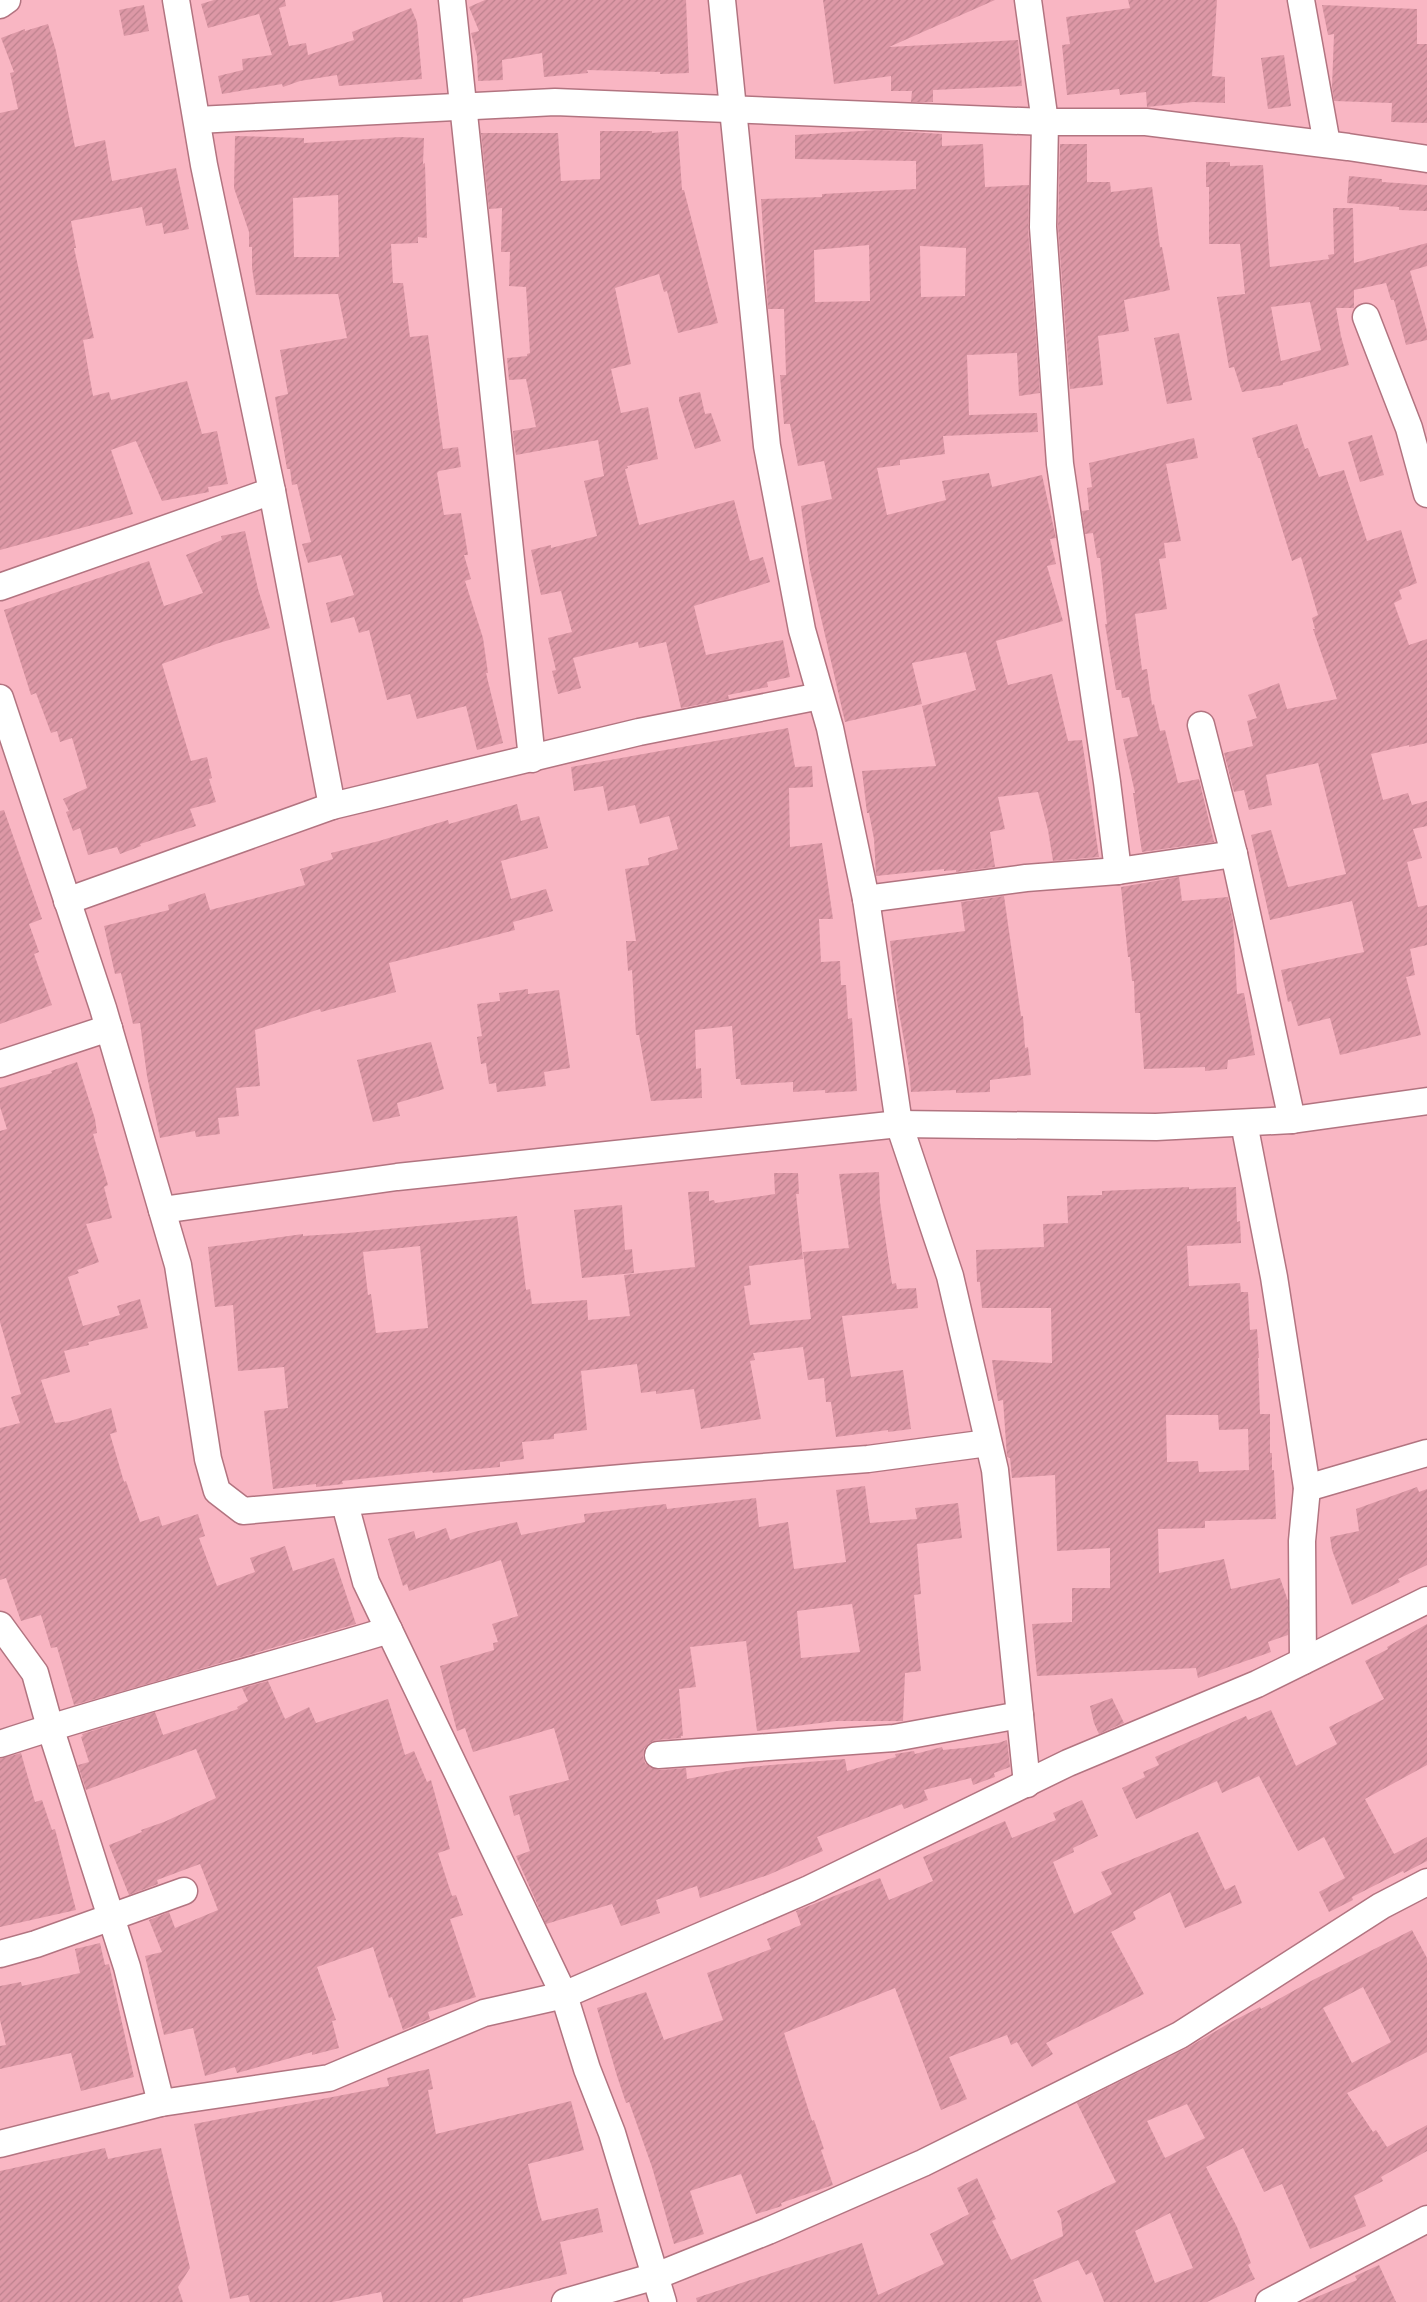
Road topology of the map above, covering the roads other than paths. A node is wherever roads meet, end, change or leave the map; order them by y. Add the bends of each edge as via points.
1 (7, 0) edge
2 (176, 0) edge
3 (452, 0) edge
4 (722, 0) edge
5 (1028, 0) edge
6 (1301, 0) edge
7 (0, 5) edge
8 (462, 106) junction
9 (733, 111) junction
10 (196, 120) junction
11 (1044, 122) junction
12 (1327, 144) junction
13 (1427, 159) edge
14 (1366, 317) dead end
15 (272, 491) junction
16 (1427, 494) edge
17 (0, 587) edge
18 (820, 696) junction
19 (0, 698) edge
20 (1201, 725) dead end
21 (532, 759) junction
22 (332, 806) junction
23 (1234, 854) junction
24 (1118, 871) junction
25 (866, 899) junction
26 (68, 901) junction
27 (109, 1028) junction
28 (0, 1064) edge
29 (1427, 1101) edge
30 (1292, 1120) junction
31 (1244, 1123) junction
32 (899, 1124) junction
33 (162, 1210) junction
34 (988, 1443) junction
35 (1427, 1453) edge
36 (1307, 1488) junction
37 (345, 1504) junction
38 (1427, 1600) edge
39 (0, 1625) edge
40 (389, 1630) junction
41 (1303, 1661) junction
42 (1020, 1715) junction
43 (50, 1727) junction
44 (0, 1744) edge
45 (658, 1755) dead end
46 (1027, 1784) junction
47 (1427, 1882) edge
48 (184, 1891) dead end
49 (112, 1917) junction
50 (0, 1954) edge
51 (564, 1995) junction
52 (161, 2103) junction
53 (0, 2144) edge
54 (1427, 2219) edge
55 (656, 2276) junction
56 (565, 2302) edge
57 (663, 2302) edge
58 (1269, 2302) edge

1 - 7 street
2 - 10 street
3 - 8 street
4 - 9 street
5 - 11 street
6 - 12 street
8 - 9 street via 555,102
8 - 10 street
8 - 21 street
9 - 11 street
9 - 18 street via 767,446 802,630
10 - 15 street
11 - 12 street via 1146,122
11 - 24 street via 1043,227 1060,464 1108,782
12 - 13 street
14 - 16 street via 1409,428
15 - 17 street
15 - 22 street
18 - 21 street via 639,732
18 - 25 street via 830,728
19 - 26 street
20 - 23 street
21 - 22 street
22 - 26 street
23 - 24 street
23 - 30 street
24 - 25 street via 1026,878
25 - 32 street
26 - 27 street
27 - 28 street
27 - 33 street
29 - 30 street
30 - 31 street
31 - 32 street via 1156,1127
31 - 36 street via 1274,1277
32 - 33 street via 397,1177
32 - 34 street via 950,1276
33 - 37 street via 178,1265 208,1460 216,1491 243,1512
34 - 37 street via 868,1460 645,1476
34 - 42 street via 995,1470
35 - 36 street
36 - 41 street via 1302,1542
37 - 40 street via 366,1582
38 - 41 street
39 - 43 street via 35,1672
40 - 43 street via 295,1660
40 - 51 street
41 - 46 street
42 - 45 street via 894,1738
42 - 46 street
43 - 44 street
43 - 49 street
46 - 51 street via 809,1889
47 - 55 street via 1382,1906 1171,2039 923,2164
48 - 49 street
49 - 50 street
49 - 52 street
51 - 52 street via 484,2013 329,2078
51 - 55 street via 587,2069 612,2133
52 - 53 street
54 - 58 street
55 - 56 street
55 - 57 street

